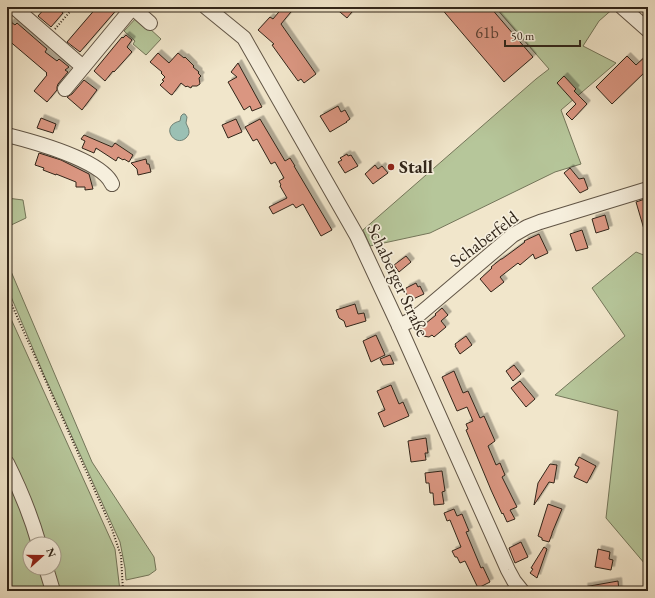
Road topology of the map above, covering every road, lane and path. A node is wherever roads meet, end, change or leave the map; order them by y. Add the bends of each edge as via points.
1 (16, 7) edge
2 (74, 7) edge
3 (132, 7) edge
4 (206, 7) edge
5 (622, 7) edge
6 (150, 23) dead end
7 (648, 30) edge
8 (48, 37) junction
9 (83, 67) junction
10 (65, 89) dead end
11 (7, 135) edge
12 (112, 184) dead end
13 (648, 189) edge
14 (7, 294) edge
15 (399, 326) junction
16 (7, 463) edge
17 (37, 536) edge
18 (48, 576) edge
19 (53, 591) edge
20 (123, 591) edge
21 (522, 591) edge

1 - 8 street
2 - 8 path
3 - 6 street
3 - 9 street
4 - 15 street, Schaberger Straße via 244,38 356,236
5 - 7 street
8 - 9 street
9 - 10 street
11 - 12 street via 76,157 98,169
13 - 15 street, Schaberfeld via 527,227 513,235 421,313
14 - 20 path via 112,529 121,559
15 - 21 street, Schaberger Straße via 502,558
16 - 17 street
18 - 19 street

